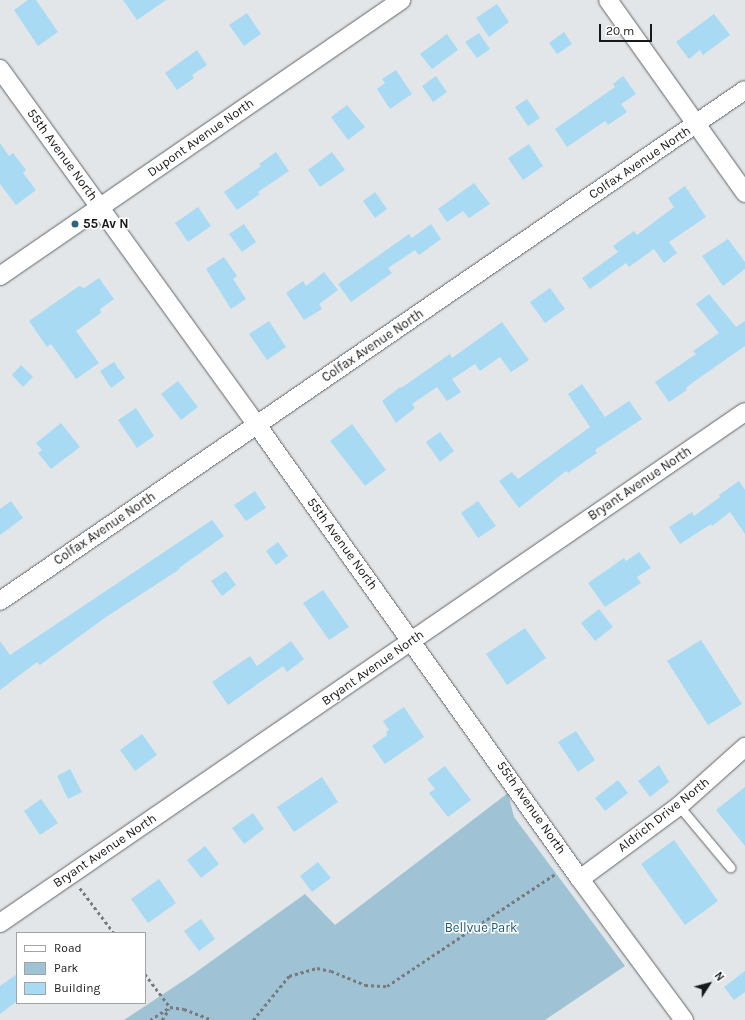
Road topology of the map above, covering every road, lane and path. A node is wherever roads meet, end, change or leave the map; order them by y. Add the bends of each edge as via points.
1 (401, 0) edge
2 (608, 0) edge
3 (0, 69) edge
4 (745, 90) edge
5 (696, 124) junction
6 (745, 193) edge
7 (100, 207) junction
8 (0, 276) edge
9 (745, 412) edge
10 (257, 425) junction
11 (0, 601) edge
12 (412, 641) junction
13 (745, 747) edge
14 (680, 806) junction
15 (570, 864) junction
16 (730, 866) dead end
17 (70, 875) junction
18 (580, 879) junction
19 (0, 923) edge
20 (113, 932) edge
21 (146, 975) edge
22 (170, 1007) junction
23 (150, 1020) edge
24 (162, 1020) edge
25 (212, 1020) edge
26 (253, 1020) edge
27 (684, 1020) edge

1 - 7 street, Dupont Avenue North
2 - 5 street
3 - 7 street, 55th Avenue North
4 - 5 street, Colfax Avenue North
5 - 6 street
5 - 10 street, Colfax Avenue North
7 - 8 street, Dupont Avenue North
7 - 10 street, 55th Avenue North
9 - 12 street, Bryant Avenue North
10 - 11 street, Colfax Avenue North
10 - 12 street, 55th Avenue North
12 - 15 street, 55th Avenue North
12 - 17 street, Bryant Avenue North
13 - 14 street, Aldrich Drive North
14 - 16 lane
14 - 18 street, Aldrich Drive North
15 - 18 street, 55th Avenue North
15 - 26 path via 387,986 365,985 317,968 289,976
17 - 19 street, Bryant Avenue North
17 - 20 path
18 - 27 street, 55th Avenue North
21 - 22 path
22 - 23 path
22 - 24 path
22 - 25 path via 184,1009

